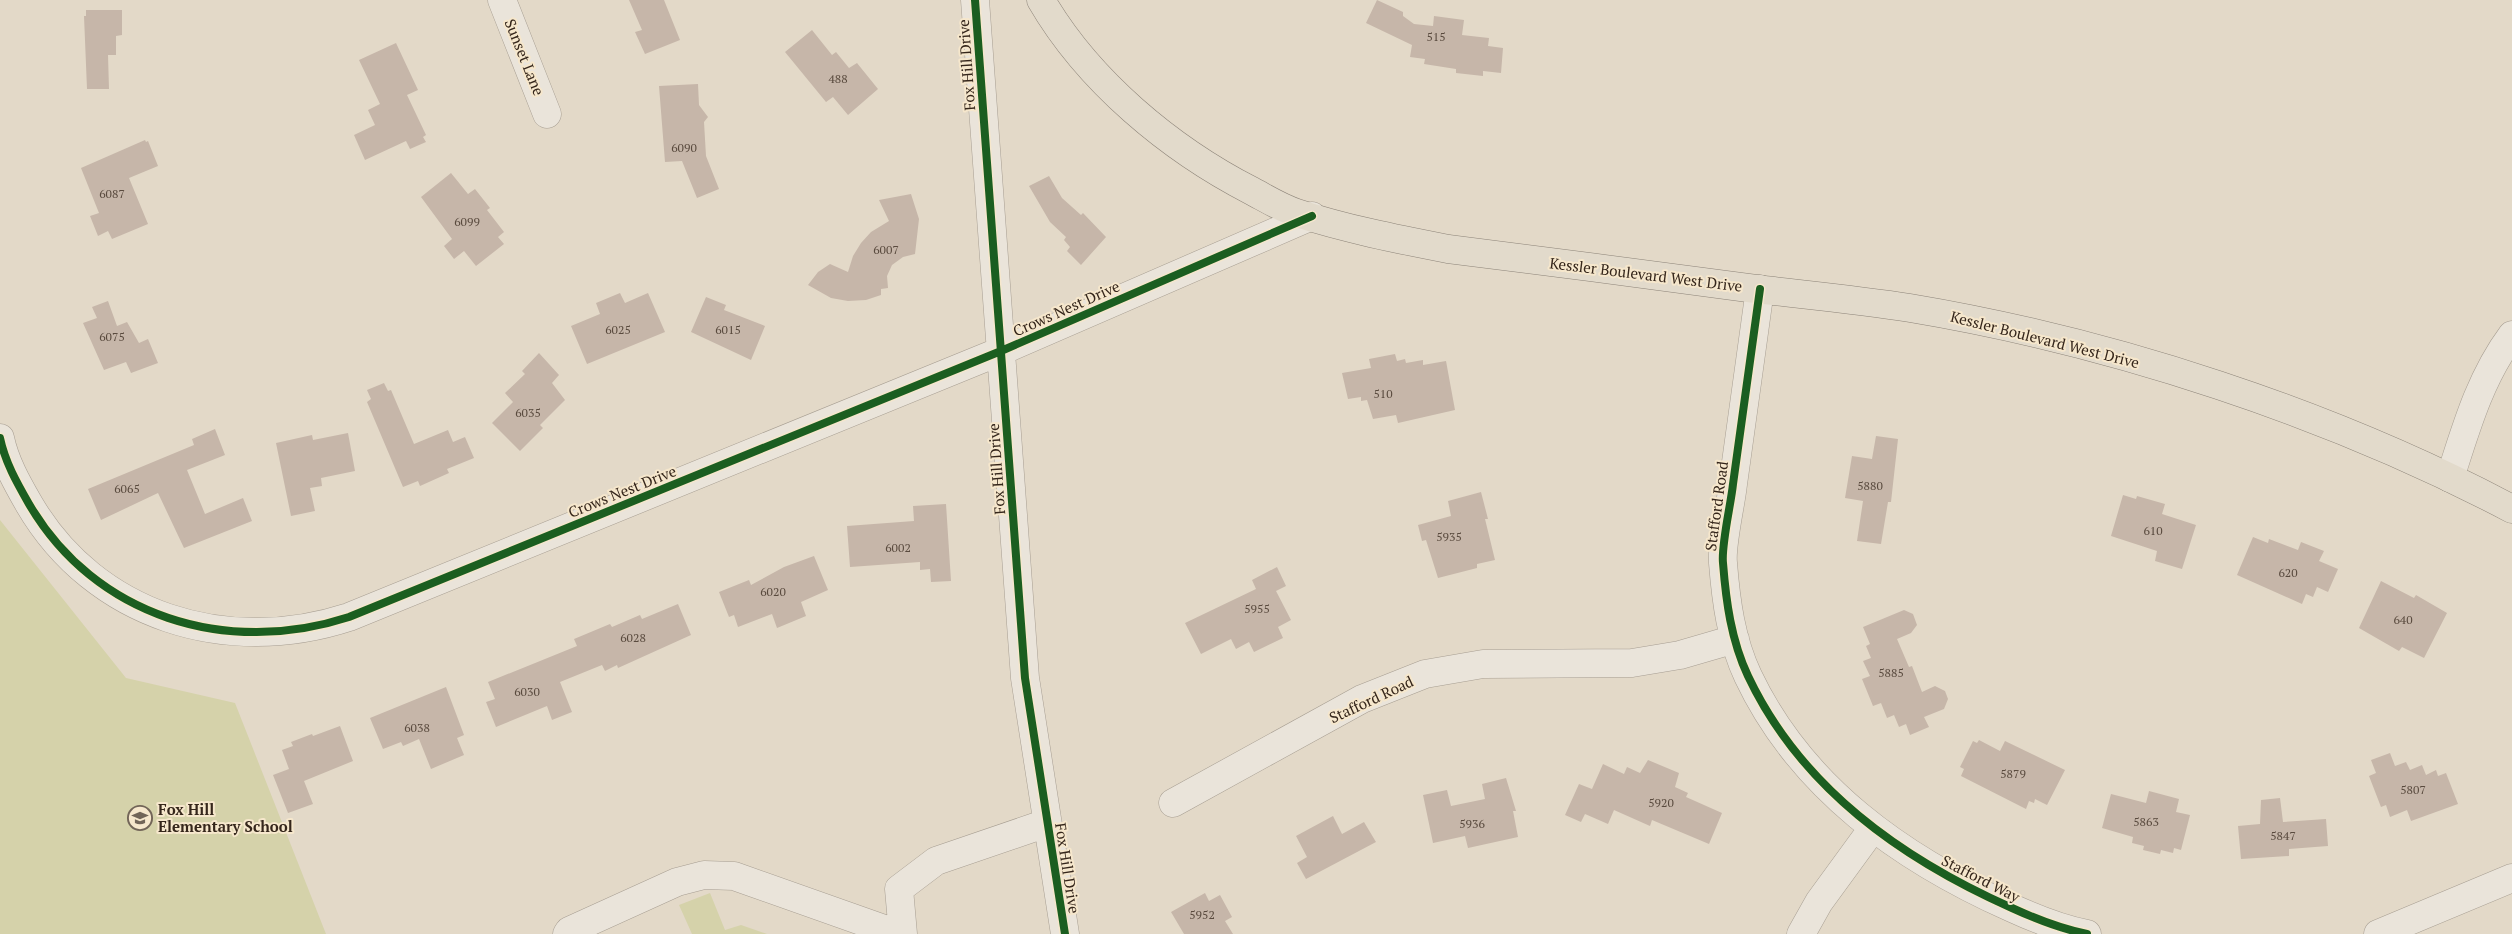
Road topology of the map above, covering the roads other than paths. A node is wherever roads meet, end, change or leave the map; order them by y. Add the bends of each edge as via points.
1 (502, 0) edge
2 (975, 0) edge
3 (1041, 0) edge
4 (548, 114) dead end
5 (1312, 216) junction
6 (1760, 289) junction
7 (2512, 335) edge
8 (1001, 351) junction
9 (0, 438) edge
10 (2450, 478) junction
11 (2512, 508) edge
12 (1735, 639) junction
13 (1173, 803) dead end
14 (1048, 823) junction
15 (1873, 828) junction
16 (2512, 878) edge
17 (574, 932) edge
18 (898, 934) edge
19 (903, 934) edge
20 (1065, 934) edge
21 (1801, 934) edge
22 (2087, 934) edge
23 (2378, 934) edge

1 - 4 street, Sunset Lane
2 - 8 street, Fox Hill Drive
3 - 5 main road, Kessler Boulevard West Drive via 1087,63 1176,145 1239,185 1280,206
5 - 6 main road, Kessler Boulevard West Drive via 1378,235 1448,249
5 - 8 street, Crows Nest Drive
6 - 10 main road, Kessler Boulevard West Drive via 1909,308 2115,354 2265,402
6 - 12 street, Stafford Road via 1722,561 1726,605
7 - 10 street via 2497,356 2476,401
8 - 9 street, Crows Nest Drive via 349,618 281,632 228,632 191,626 156,614 106,587 70,557 39,522 15,481
8 - 14 street, Fox Hill Drive via 1025,678
10 - 11 main road, Kessler Boulevard West Drive
12 - 13 street, Stafford Road via 1680,655 1632,663 1483,664 1426,674 1362,699
12 - 15 street, Stafford Road via 1757,694 1801,760 1835,797
14 - 19 street via 936,861 899,889
14 - 20 street, Fox Hill Drive
15 - 21 street via 1819,902
15 - 22 street, Stafford Way via 1916,859 1974,892 2032,917
16 - 23 street
17 - 18 street via 677,882 704,875 734,876

